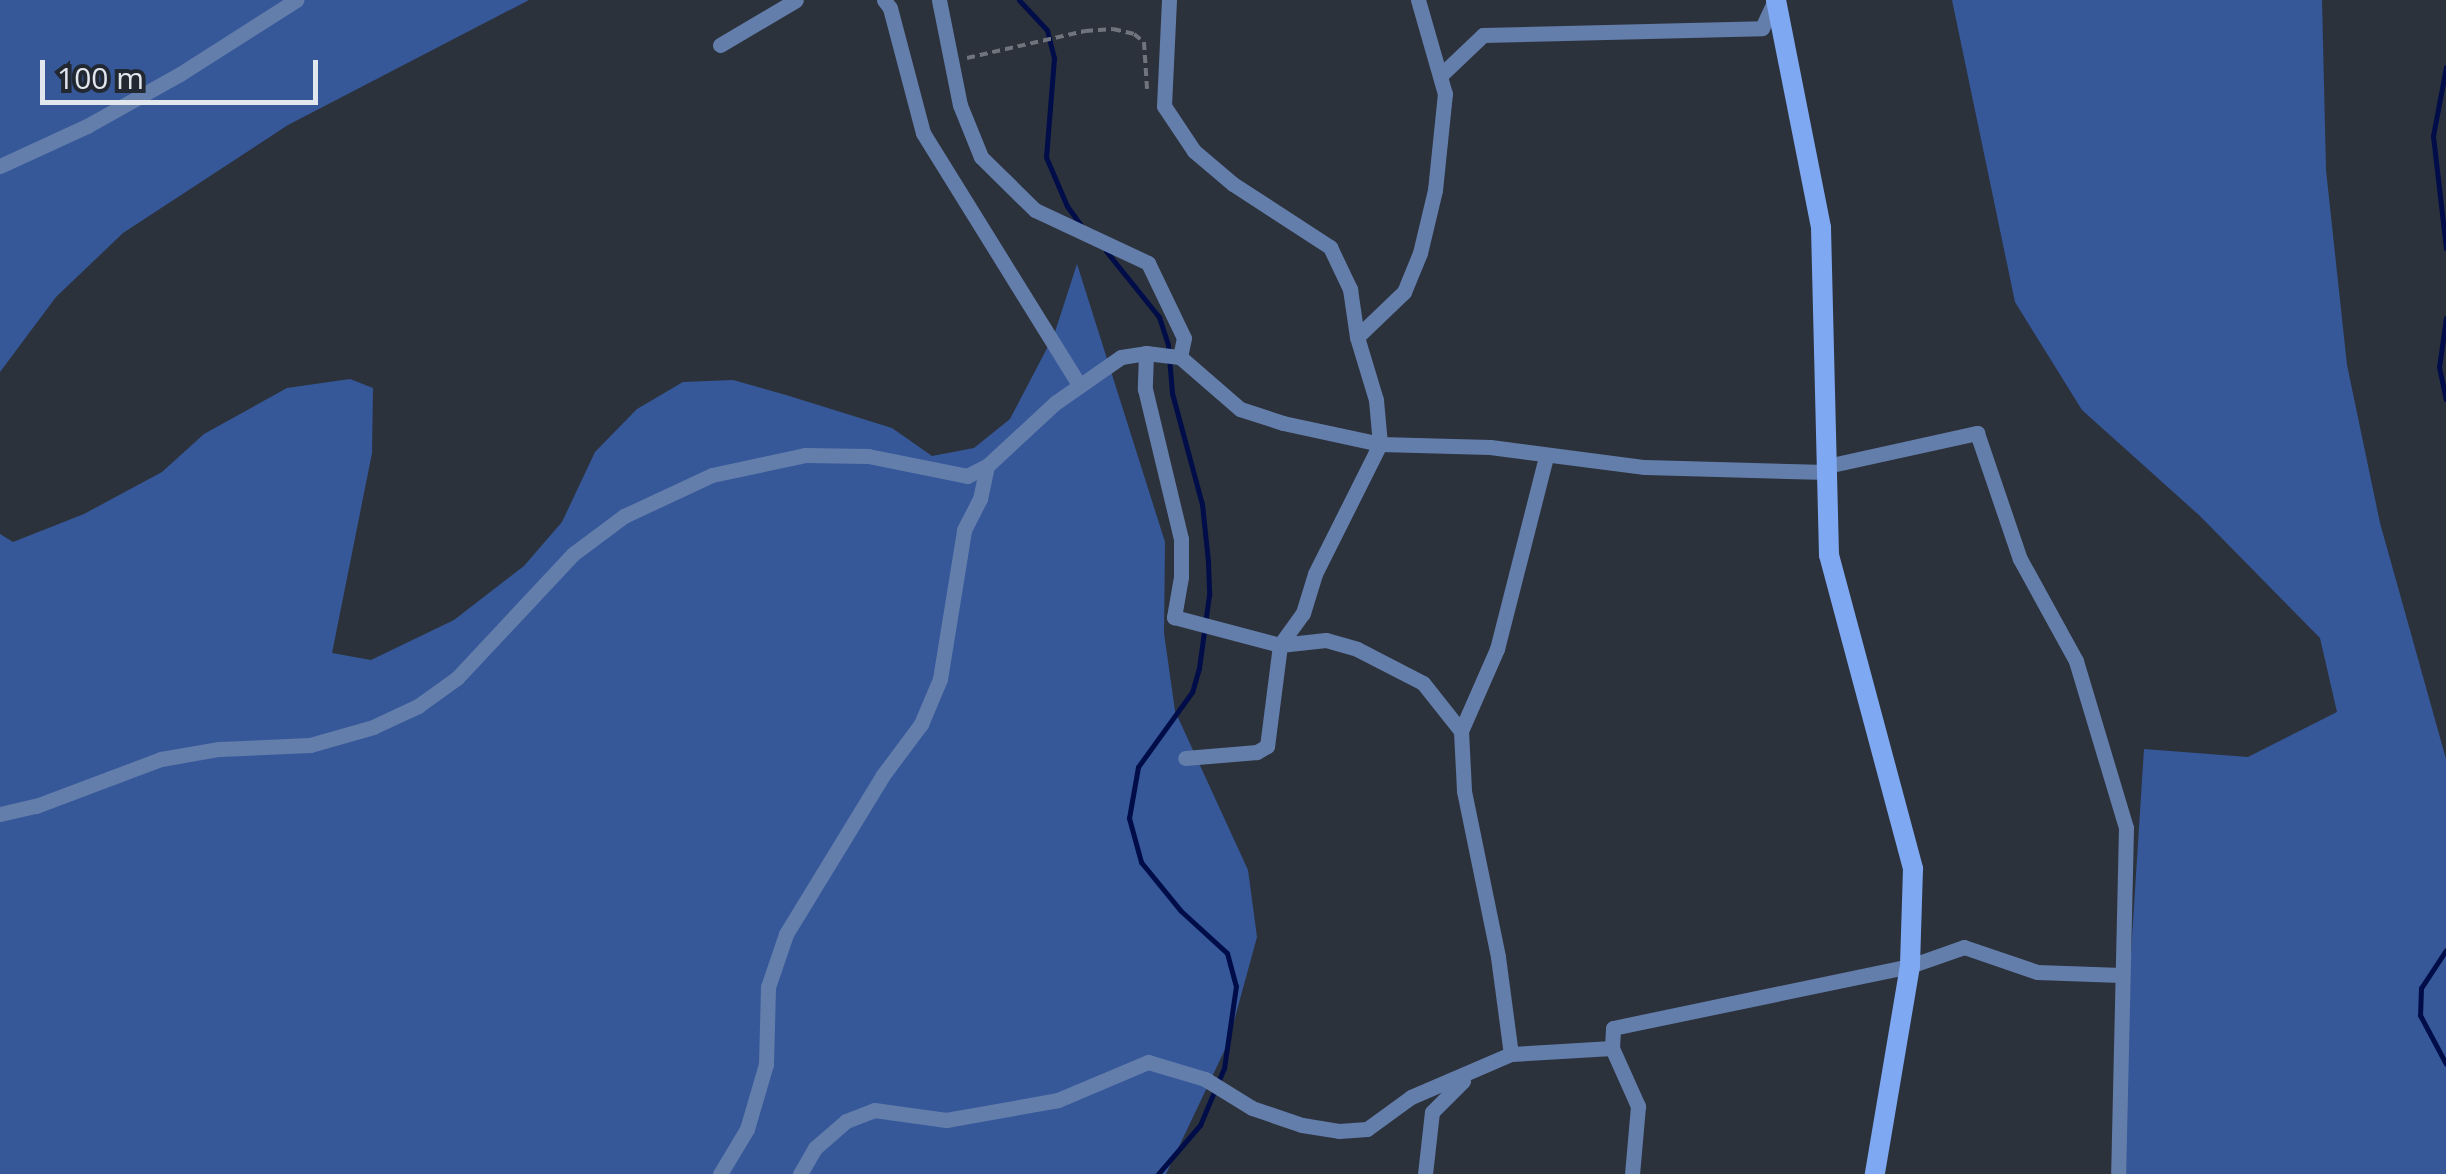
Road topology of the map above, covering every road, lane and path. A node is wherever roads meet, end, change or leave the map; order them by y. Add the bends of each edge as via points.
1 (296, 0) edge
2 (796, 0) edge
3 (884, 0) edge
4 (938, 0) edge
5 (1169, 0) edge
6 (1418, 0) edge
7 (1775, 0) edge
8 (720, 46) dead end
9 (953, 62) junction
10 (1440, 74) junction
11 (1164, 106) junction
12 (0, 166) edge
13 (1357, 337) junction
14 (1146, 352) junction
15 (1180, 357) junction
16 (1080, 385) junction
17 (1380, 444) junction
18 (1546, 456) junction
19 (987, 466) junction
20 (1827, 470) junction
21 (1280, 645) junction
22 (1460, 730) junction
23 (1184, 758) dead end
24 (0, 814) edge
25 (1910, 966) junction
26 (2121, 975) junction
27 (1612, 1048) junction
28 (1511, 1054) junction
29 (1469, 1074) junction
30 (720, 1174) edge
31 (800, 1174) edge
32 (1425, 1174) edge
33 (1632, 1174) edge
34 (1875, 1174) edge
35 (2118, 1174) edge

1 - 12 street via 180,74
2 - 8 street
3 - 16 street via 923,133
4 - 9 street
5 - 11 street
6 - 10 street
7 - 10 street via 1762,28 1482,35
7 - 20 street via 1821,228
9 - 11 path via 1113,29 1144,42 1148,93
9 - 15 street via 960,105 980,157 1034,210 1148,263 1184,338
10 - 13 street via 1445,94 1437,171 1420,253 1404,292
11 - 13 street via 1194,150 1233,184 1330,248 1350,289
13 - 17 street via 1376,400
14 - 15 street
14 - 16 street via 1121,357
14 - 21 street via 1145,389 1180,539 1174,618
15 - 17 street via 1240,409
16 - 19 street
17 - 18 street via 1490,446
17 - 21 street via 1314,574 1303,613
18 - 20 street via 1645,468
18 - 22 street via 1497,649
19 - 24 street via 966,476 868,456 805,455 712,476 624,516 574,554 470,665 418,706 310,746 220,749 162,760
19 - 30 street via 964,530 940,680 921,724 786,934 768,988 766,1064 747,1129
20 - 25 street via 1829,555 1913,869
20 - 26 street via 1977,433 2020,559 2076,661 2126,828
21 - 22 street via 1326,640 1356,649 1423,683
21 - 23 street via 1267,746
22 - 28 street via 1464,791
25 - 26 street via 1964,947 2036,972
25 - 27 street via 1613,1028
25 - 34 street
26 - 35 street
27 - 28 street
27 - 33 street via 1638,1106
28 - 29 street
29 - 31 street via 1411,1097 1368,1129 1339,1130 1252,1108 1205,1079 1148,1062 1058,1100 946,1120 874,1110 846,1121 814,1148
29 - 32 street via 1432,1112

